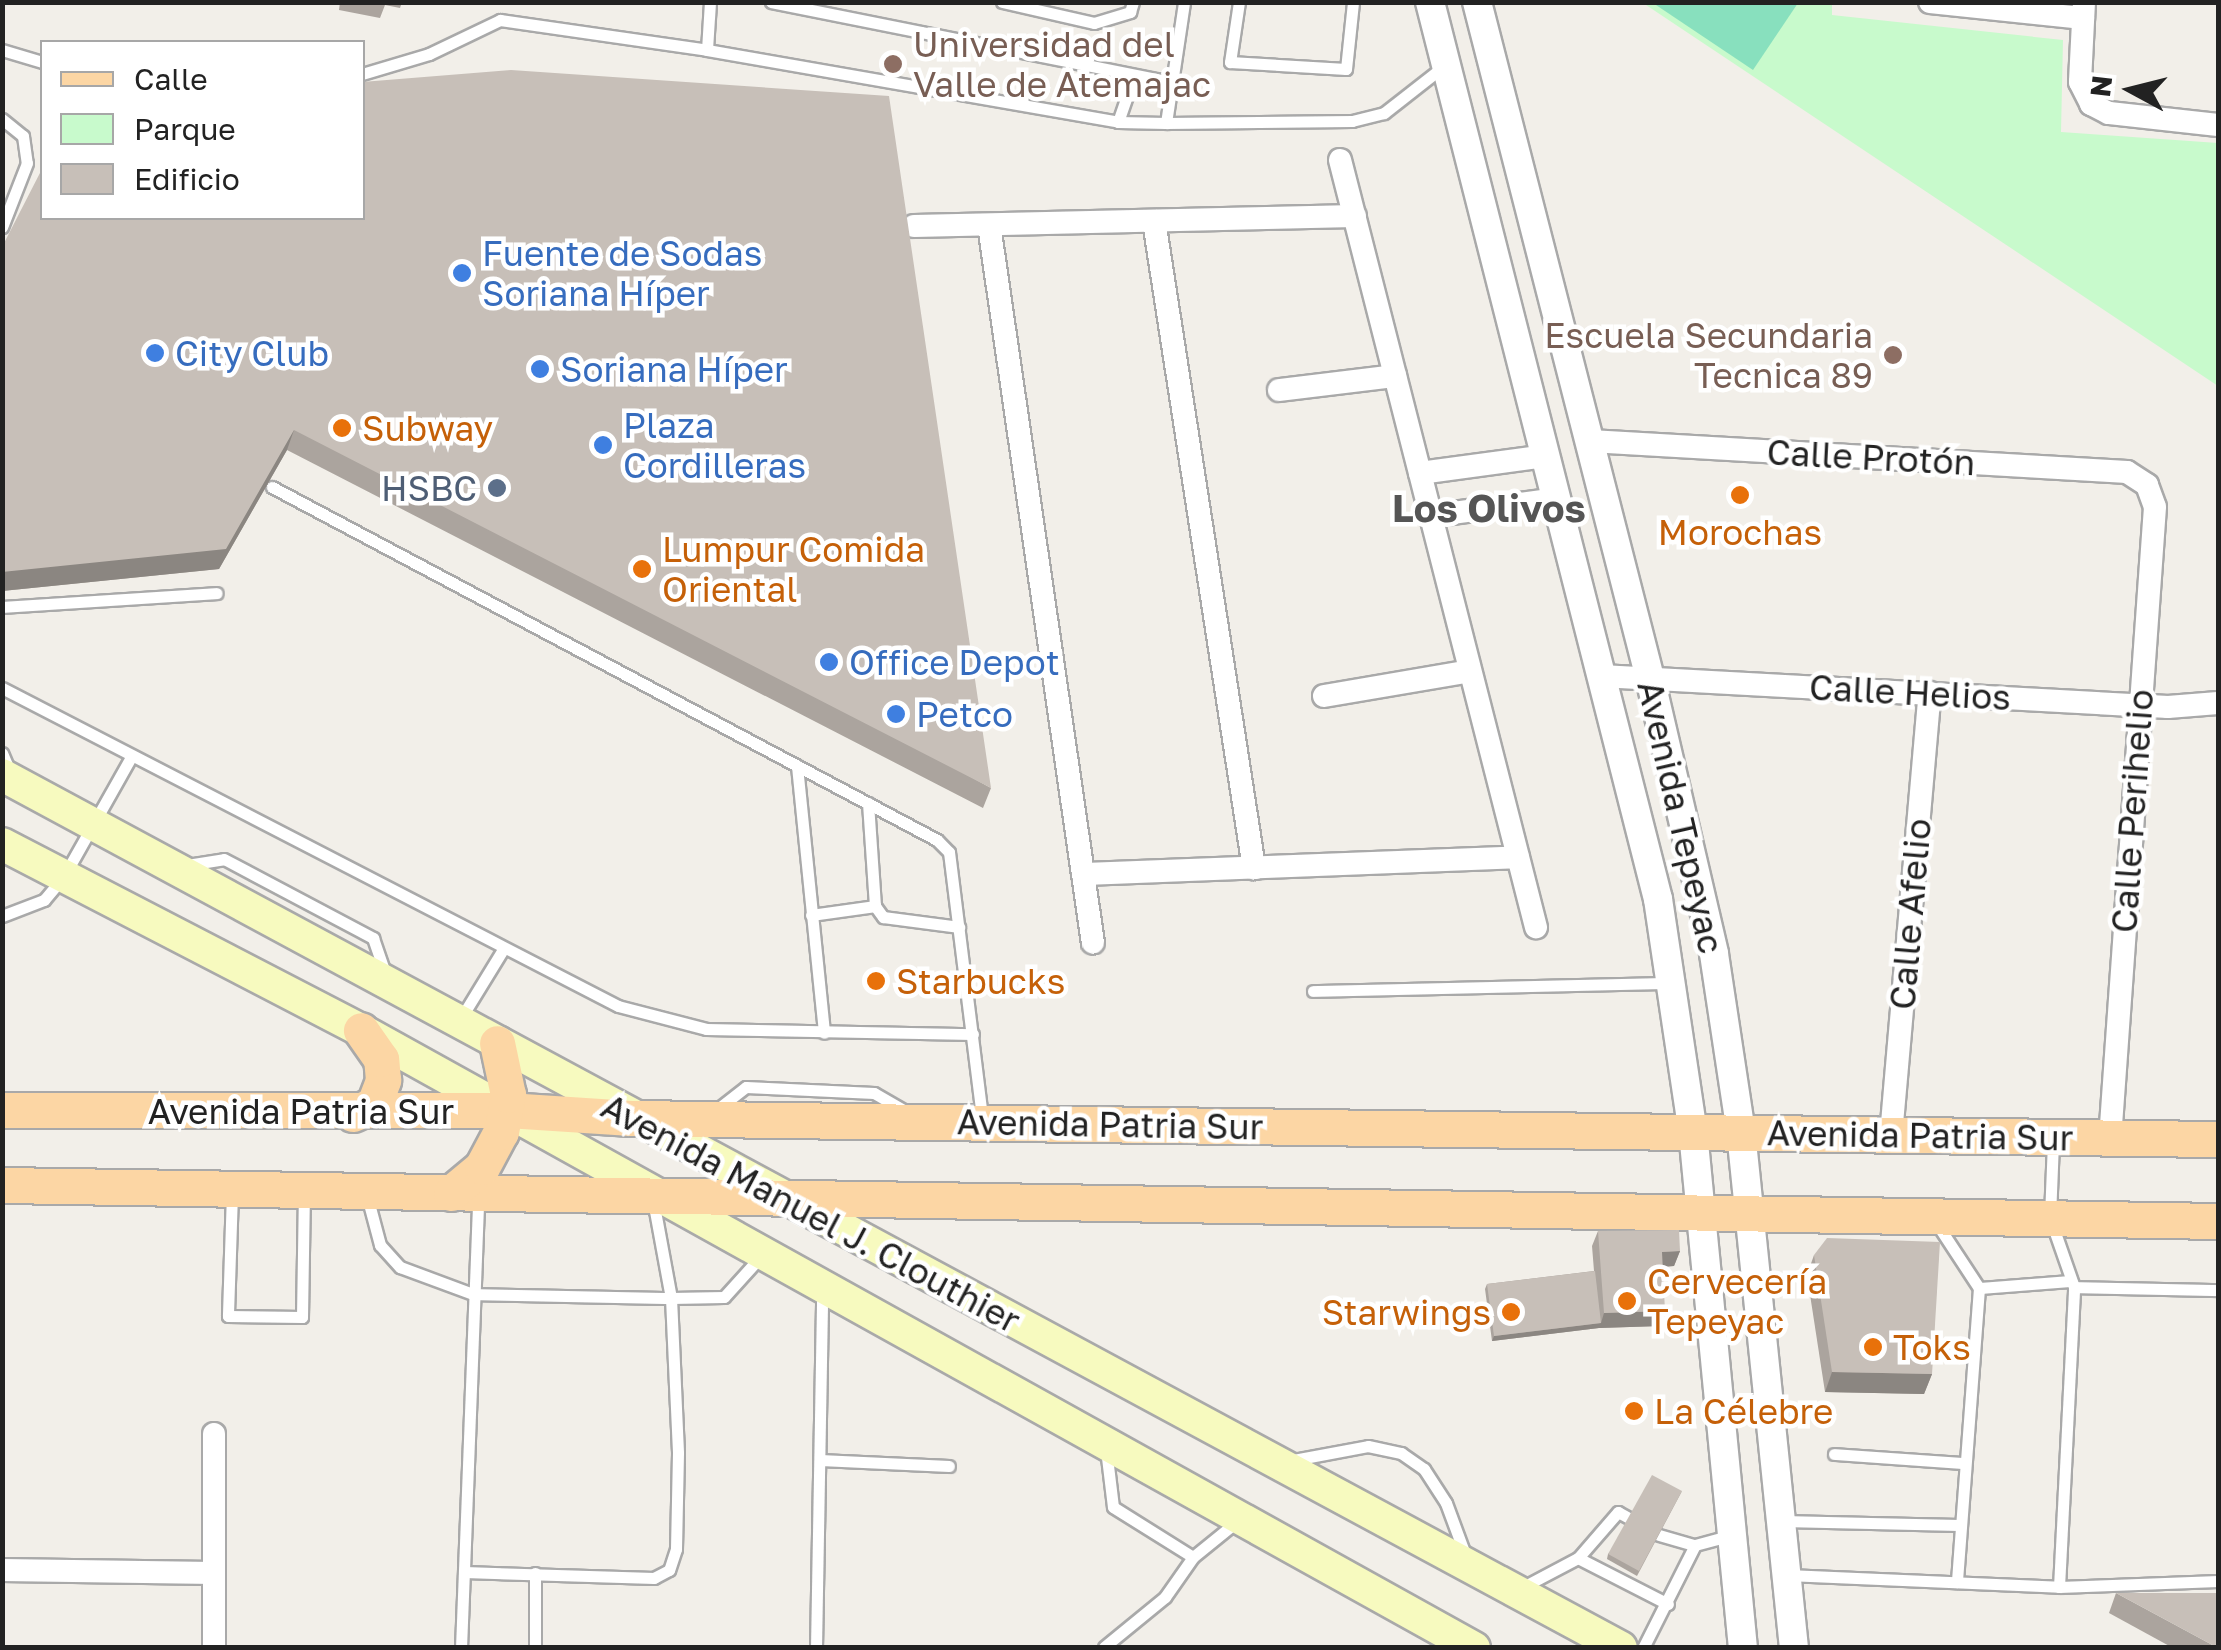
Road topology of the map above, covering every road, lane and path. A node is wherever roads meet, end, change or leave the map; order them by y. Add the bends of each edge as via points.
1 (710, 2) edge
2 (771, 2) edge
3 (1002, 2) edge
4 (1134, 2) edge
5 (1184, 2) edge
6 (1239, 2) edge
7 (1353, 2) edge
8 (1430, 2) edge
9 (1477, 2) edge
10 (1930, 2) edge
11 (2083, 10) edge
12 (2, 50) edge
13 (707, 50) junction
14 (40, 61) edge
15 (1446, 64) junction
16 (365, 73) edge
17 (1121, 73) junction
18 (1172, 82) junction
19 (2, 120) edge
20 (1118, 122) junction
21 (1166, 123) junction
22 (2218, 125) edge
23 (1340, 160) dead end
24 (1354, 216) junction
25 (1154, 220) junction
26 (989, 225) junction
27 (914, 226) dead end
28 (2, 227) edge
29 (1395, 376) junction
30 (1279, 390) dead end
31 (1590, 441) junction
32 (1545, 456) junction
33 (1420, 473) junction
34 (2147, 485) joint
35 (272, 487) edge
36 (1556, 499) junction
37 (1431, 516) junction
38 (216, 593) dead end
39 (2, 607) edge
40 (1470, 670) junction
41 (1601, 676) junction
42 (1650, 678) junction
43 (2, 688) edge
44 (1930, 693) junction
45 (1324, 696) dead end
46 (2218, 703) edge
47 (2139, 705) junction
48 (131, 756) junction
49 (797, 766) junction
50 (7, 770) edge
51 (868, 803) junction
52 (93, 824) junction
53 (2, 844) edge
54 (1518, 857) junction
55 (1254, 868) junction
56 (1083, 874) junction
57 (64, 876) junction
58 (875, 906) junction
59 (811, 914) junction
60 (2, 916) edge
61 (960, 927) junction
62 (1536, 927) dead end
63 (1093, 943) dead end
64 (502, 951) junction
65 (1670, 983) junction
66 (1312, 991) dead end
67 (458, 1022) junction
68 (361, 1030) junction
69 (824, 1033) junction
70 (973, 1034) junction
71 (497, 1043) junction
72 (2, 1110) edge
73 (506, 1110) junction
74 (353, 1114) junction
75 (631, 1118) junction
76 (983, 1122) junction
77 (1693, 1132) junction
78 (1741, 1132) junction
79 (1890, 1135) junction
80 (2054, 1138) junction
81 (2110, 1138) junction
82 (2218, 1139) edge
83 (2, 1184) edge
84 (232, 1189) junction
85 (304, 1190) junction
86 (365, 1191) junction
87 (465, 1193) junction
88 (652, 1196) junction
89 (785, 1198) junction
90 (1702, 1212) junction
91 (1750, 1213) junction
92 (1932, 1216) junction
93 (2050, 1218) junction
94 (2218, 1221) edge
95 (761, 1256) junction
96 (2072, 1284) junction
97 (1978, 1288) junction
98 (822, 1289) junction
99 (2218, 1290) edge
100 (473, 1294) junction
101 (670, 1298) junction
102 (214, 1434) dead end
103 (1105, 1445) junction
104 (1834, 1454) dead end
105 (820, 1460) junction
106 (1964, 1462) junction
107 (1276, 1463) junction
108 (949, 1466) dead end
109 (1629, 1518) edge
110 (1240, 1519) junction
111 (1782, 1521) junction
112 (1959, 1525) junction
113 (1659, 1535) edge
114 (1732, 1535) junction
115 (1695, 1545) junction
116 (1193, 1556) junction
117 (1578, 1558) junction
118 (1469, 1566) junction
119 (2, 1570) edge
120 (464, 1572) junction
121 (214, 1573) junction
122 (536, 1573) junction
123 (1788, 1576) junction
124 (2218, 1581) edge
125 (1958, 1582) junction
126 (2059, 1587) junction
127 (1516, 1591) junction
128 (1668, 1604) junction
129 (1104, 1647) edge
130 (214, 1648) edge
131 (461, 1648) edge
132 (535, 1648) edge
133 (816, 1648) edge
134 (1474, 1648) edge
135 (1620, 1648) edge
136 (1644, 1648) edge
137 (1743, 1648) edge
138 (1794, 1648) edge

1 - 13 lane
2 - 17 lane
3 - 4 lane via 1094,23 1130,12
5 - 18 lane
6 - 7 lane via 1230,62 1346,70
8 - 15 street, Avenida Tepeyac
9 - 31 street, Avenida Tepeyac
10 - 11 street
11 - 22 street via 2080,82 2091,104 2109,113
12 - 14 lane
13 - 16 lane via 500,20 429,54
13 - 20 lane
15 - 21 lane via 1384,113 1352,121
15 - 32 street, Avenida Tepeyac
17 - 18 lane
17 - 20 lane via 1127,96
18 - 21 lane
19 - 28 lane via 23,136 27,163
20 - 21 lane
23 - 24 street
24 - 25 street
24 - 29 street
25 - 26 street
25 - 55 street
26 - 27 street
26 - 56 street
29 - 30 street
29 - 33 street
31 - 34 street, Calle Protón via 2127,472
31 - 42 street, Avenida Tepeyac
32 - 33 street
32 - 36 street, Avenida Tepeyac
33 - 37 street
34 - 47 street, Calle Perihelio via 2155,507
35 - 49 lane
36 - 37 street
36 - 41 street, Avenida Tepeyac
37 - 40 street
38 - 39 lane
40 - 45 street
40 - 54 street
41 - 42 street, Calle Helios
41 - 65 street, Avenida Tepeyac via 1658,899
42 - 44 street, Calle Helios
42 - 78 street, Avenida Tepeyac via 1714,954
43 - 48 lane
44 - 47 street, Calle Helios
44 - 79 street, Calle Afelio
46 - 47 street, Calle Helios
47 - 81 street, Calle Perihelio
48 - 52 lane
48 - 64 lane
49 - 51 lane
49 - 59 lane
50 - 52 main road, Avenida Manuel J. Clouthier
51 - 58 lane
51 - 61 lane via 949,852
52 - 57 lane
52 - 67 main road, Avenida Manuel J. Clouthier
53 - 57 main road, Avenida Manuel J. Clouthier
54 - 55 street
54 - 62 street
55 - 56 street
56 - 63 street
57 - 60 lane via 44,900
57 - 68 main road, Avenida Manuel J. Clouthier
58 - 59 lane
58 - 61 lane via 897,921
59 - 69 lane
61 - 70 lane
64 - 67 lane
64 - 69 lane via 636,1011 706,1028
65 - 66 lane
65 - 77 street, Avenida Tepeyac
67 - 71 main road, Avenida Manuel J. Clouthier
68 - 73 main road, Avenida Manuel J. Clouthier
68 - 74 main road via 381,1059 384,1080 374,1104
69 - 70 lane
70 - 76 lane
71 - 73 main road via 507,1077
71 - 75 main road, Avenida Manuel J. Clouthier
72 - 74 main road, Avenida Patria Sur
73 - 74 main road, Avenida Patria Sur
73 - 75 main road, Avenida Patria Sur
73 - 87 main road via 493,1150
73 - 88 main road, Avenida Manuel J. Clouthier
75 - 76 main road, Avenida Patria Sur
75 - 89 main road, Avenida Manuel J. Clouthier
76 - 77 main road, Avenida Patria Sur
77 - 78 main road, Avenida Patria Sur
77 - 90 street, Avenida Tepeyac
78 - 79 main road, Avenida Patria Sur
78 - 91 street, Avenida Tepeyac
79 - 80 main road, Avenida Patria Sur
80 - 81 main road, Avenida Patria Sur
80 - 93 lane
81 - 82 main road, Avenida Patria Sur
83 - 84 main road
84 - 85 main road
84 - 85 lane via 228,1316 284,1317 302,1317
85 - 86 main road
86 - 87 main road
86 - 100 lane via 380,1245 400,1268
87 - 88 main road
87 - 100 lane
88 - 89 main road
88 - 95 main road, Avenida Manuel J. Clouthier
88 - 101 lane
89 - 90 main road
89 - 107 main road, Avenida Manuel J. Clouthier
90 - 91 main road
90 - 114 street, Avenida Tepeyac
91 - 92 main road
91 - 111 street, Avenida Tepeyac
92 - 93 main road
92 - 97 lane
93 - 94 main road
93 - 96 lane
95 - 98 main road, Avenida Manuel J. Clouthier
95 - 101 lane via 724,1297
96 - 97 lane
96 - 99 lane
96 - 126 lane
97 - 106 lane
98 - 103 main road, Avenida Manuel J. Clouthier
98 - 105 lane
100 - 101 lane
100 - 120 lane
101 - 122 lane via 678,1453 676,1549 669,1570 654,1578
102 - 121 street
103 - 110 main road, Avenida Manuel J. Clouthier
103 - 116 lane via 1113,1507
104 - 106 lane
105 - 108 lane
105 - 133 lane
106 - 112 lane
107 - 118 main road, Avenida Manuel J. Clouthier
107 - 118 lane via 1368,1446 1401,1453 1424,1469 1446,1503
109 - 117 lane via 1618,1512
110 - 116 lane
110 - 134 main road, Avenida Manuel J. Clouthier
111 - 112 lane
111 - 123 street, Avenida Tepeyac
112 - 125 lane
113 - 115 lane
114 - 115 lane
114 - 137 street, Avenida Tepeyac
115 - 128 lane
116 - 129 lane via 1164,1598
117 - 127 lane
117 - 128 lane
118 - 127 main road, Avenida Manuel J. Clouthier
119 - 121 street
120 - 122 lane
120 - 131 lane
121 - 130 street
122 - 132 lane
123 - 125 lane
123 - 138 street, Avenida Tepeyac
124 - 126 lane
125 - 126 lane
127 - 135 main road, Avenida Manuel J. Clouthier
128 - 136 lane

